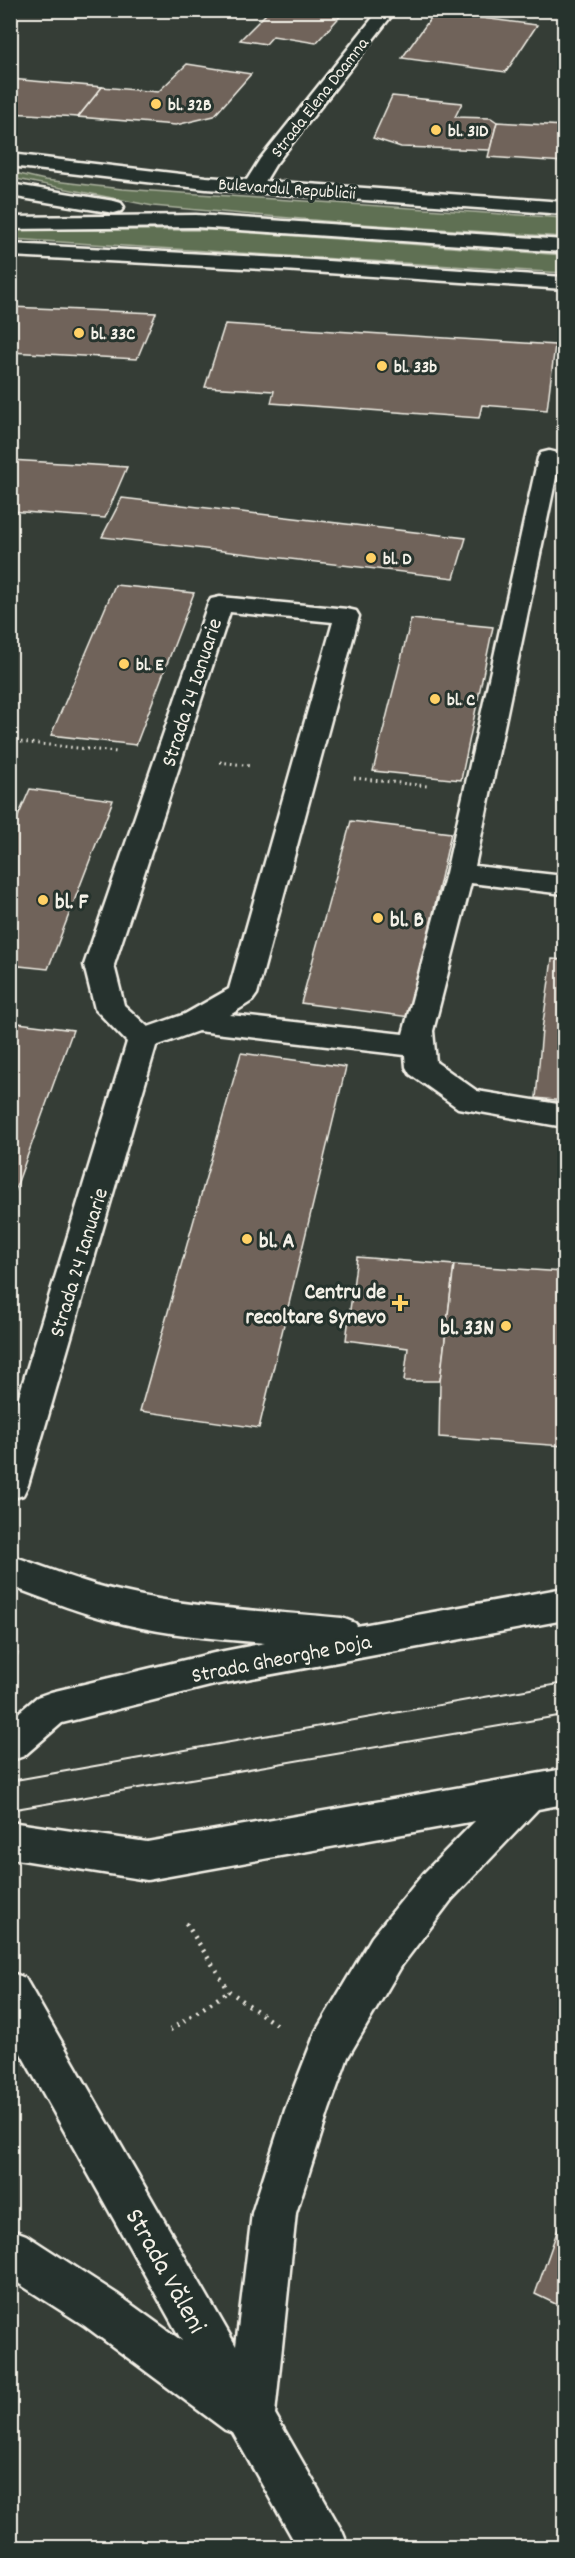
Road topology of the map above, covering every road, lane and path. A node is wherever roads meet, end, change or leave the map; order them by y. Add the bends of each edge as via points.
1 (388, 10) edge
2 (10, 160) edge
3 (253, 186) junction
4 (10, 189) edge
5 (564, 208) edge
6 (196, 221) junction
7 (10, 223) edge
8 (564, 246) edge
9 (10, 250) edge
10 (564, 283) edge
11 (549, 458) dead end
12 (460, 873) junction
13 (564, 885) edge
14 (196, 1021) junction
15 (143, 1040) junction
16 (419, 1046) junction
17 (564, 1116) edge
18 (10, 1485) edge
19 (10, 1570) edge
20 (564, 1604) edge
21 (379, 1637) junction
22 (10, 1650) edge
23 (18, 1655) dead end
24 (10, 1744) edge
25 (546, 1791) edge
26 (10, 1840) edge
27 (186, 1923) dead end
28 (228, 1991) junction
29 (10, 1992) edge
30 (279, 2026) dead end
31 (170, 2030) dead end
32 (10, 2251) edge
33 (251, 2420) junction
34 (325, 2547) edge

1 - 3 main road, Strada Elena Doamna
2 - 3 main road, Bulevardul Republicii
3 - 5 main road, Bulevardul Republicii
4 - 6 main road, Bulevardul Republicii
6 - 7 main road, Bulevardul Republicii
6 - 8 main road, Bulevardul Republicii
9 - 10 main road
11 - 12 main road
12 - 13 main road
12 - 16 main road via 418,1031
14 - 15 main road, Strada 24 Ianuarie
14 - 15 main road, Strada 24 Ianuarie via 242,994 347,616 220,604 99,965 110,1009
14 - 16 main road, Strada 24 Ianuarie
15 - 18 main road, Strada 24 Ianuarie
16 - 17 main road via 421,1067 470,1100
19 - 21 main road via 124,1608 208,1621
20 - 21 main road, Strada Gheorghe Doja
21 - 24 main road, Strada Gheorghe Doja via 214,1669 51,1709
22 - 23 path
25 - 26 main road via 147,1861
25 - 33 main road via 438,1886 387,1951 331,2046 274,2213
27 - 28 path
28 - 30 path
28 - 31 path
29 - 33 main road, Strada Văleni
32 - 33 main road via 101,2310
33 - 34 main road, Strada Văleni

